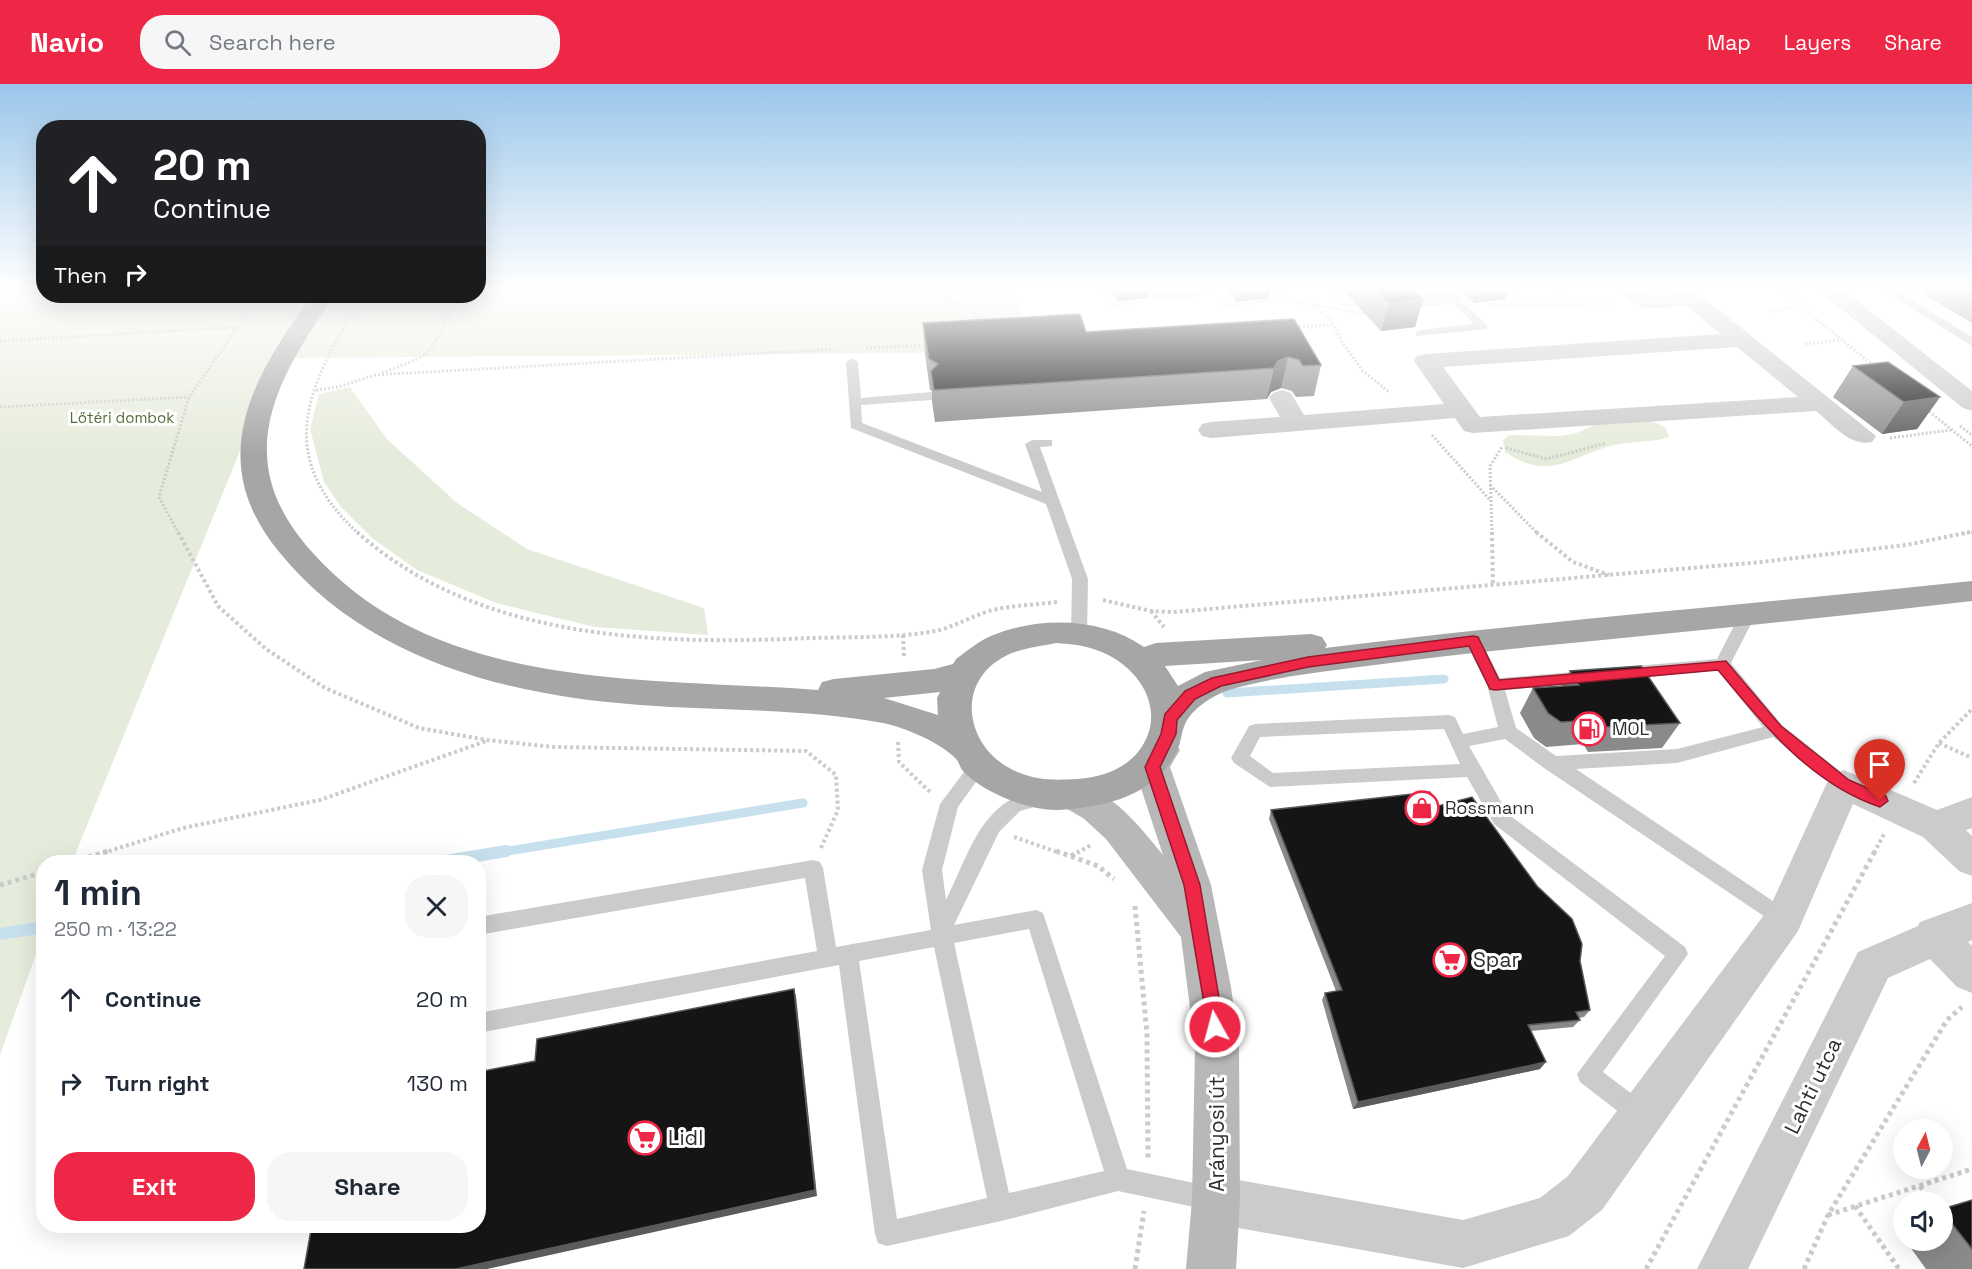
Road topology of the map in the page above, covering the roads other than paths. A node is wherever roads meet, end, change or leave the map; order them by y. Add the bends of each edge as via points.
1 (288, 344) edge
2 (1610, 344) edge
3 (1748, 344) edge
4 (1898, 344) edge
5 (852, 362) dead end
6 (931, 396) edge
7 (1282, 398) dead end
8 (855, 402) junction
9 (1821, 403) junction
10 (1972, 403) edge
11 (1462, 410) junction
12 (1296, 423) junction
13 (1211, 430) dead end
14 (1863, 436) dead end
15 (1047, 443) dead end
16 (1054, 502) junction
17 (1972, 591) edge
18 (1747, 616) junction
19 (1079, 634) junction
20 (1473, 641) junction
21 (1140, 660) junction
22 (1722, 664) junction
23 (963, 674) junction
24 (1495, 685) junction
25 (752, 697) junction
26 (1776, 730) junction
27 (1508, 732) junction
28 (1166, 734) junction
29 (1458, 742) junction
30 (971, 756) junction
31 (1550, 763) junction
32 (1472, 770) junction
33 (1844, 784) junction
34 (1064, 796) junction
35 (1972, 812) edge
36 (1936, 826) junction
37 (1972, 860) edge
38 (1784, 919) junction
39 (486, 925) edge
40 (1198, 928) junction
41 (1953, 928) edge
42 (942, 933) junction
43 (838, 955) junction
44 (1971, 987) edge
45 (486, 1021) edge
46 (1641, 1115) junction
47 (1118, 1179) junction
48 (1216, 1200) junction
49 (1001, 1209) junction
50 (1211, 1269) edge
51 (1722, 1269) edge

1 - 25 main road via 262,393 252,440 260,495 268,514 310,573 353,607 381,624 460,659 494,669 620,691
2 - 11 street via 1426,361
3 - 9 street
4 - 10 street
5 - 8 lane
6 - 8 lane
7 - 12 street
8 - 16 lane via 856,425
9 - 11 street via 1473,425
9 - 14 street
11 - 12 street
12 - 13 street
15 - 16 lane via 1032,444
16 - 19 lane via 1080,579
17 - 18 main road
18 - 20 main road
18 - 22 lane
19 - 21 main road via 1112,644
19 - 23 main road via 1034,634 1012,639 976,660
20 - 21 main road via 1254,647 1156,655
20 - 24 lane
20 - 28 main road via 1308,662 1217,681 1190,695
21 - 28 main road via 1162,687
22 - 24 lane
22 - 26 lane
23 - 25 main road via 878,688
23 - 30 main road via 952,709 954,728
24 - 27 lane
25 - 30 main road via 900,716 933,727
26 - 31 lane via 1677,756
26 - 33 lane
27 - 29 lane
27 - 31 lane
28 - 34 main road via 1136,776 1097,792
28 - 40 main road, Arányosi út via 1152,767 1192,885
29 - 32 lane
29 - 32 lane via 1449,722 1255,731 1240,758 1270,780
30 - 34 main road via 1000,780 1025,790
30 - 42 lane via 949,804 932,870
31 - 38 lane
32 - 46 lane via 1501,819 1678,954 1588,1074
33 - 36 street
33 - 38 street
34 - 40 main road via 1096,807 1119,828
34 - 42 lane via 1014,805 992,827
35 - 36 street
36 - 37 street
38 - 46 street
39 - 43 lane via 813,868
40 - 48 main road, Arányosi út via 1217,1047
41 - 44 street, Lahti utca
41 - 51 street, Lahti utca via 1873,965
42 - 43 lane
42 - 47 lane via 1036,919
42 - 49 lane
43 - 45 lane
43 - 49 lane via 887,1234
46 - 48 street via 1585,1193 1552,1219 1463,1244
47 - 48 lane
47 - 49 lane
48 - 50 main road, Arányosi út

